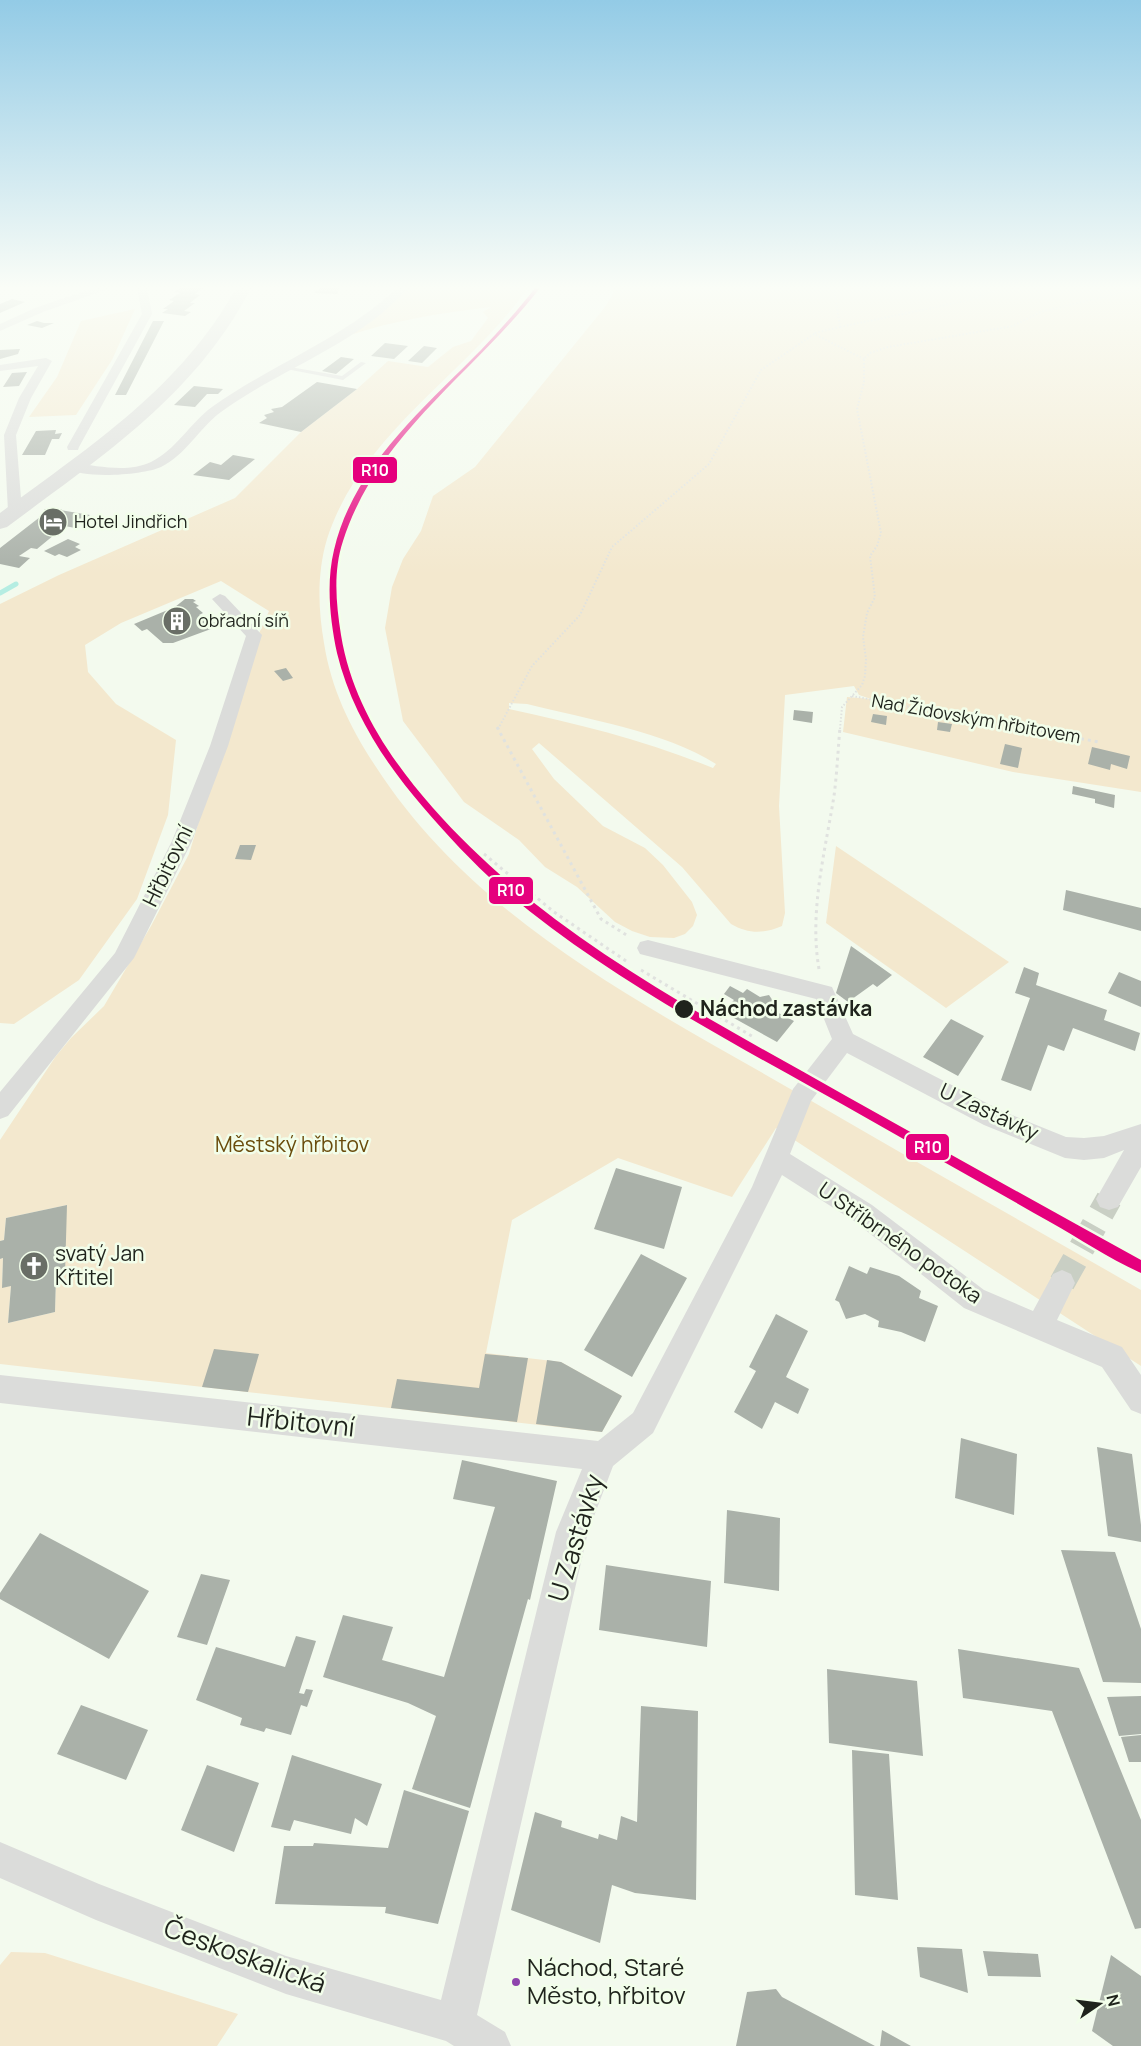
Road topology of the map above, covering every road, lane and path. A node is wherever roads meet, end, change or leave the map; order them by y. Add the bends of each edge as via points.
1 (33, 383) edge
2 (108, 383) edge
3 (173, 383) edge
4 (259, 383) edge
5 (754, 383) edge
6 (864, 383) edge
7 (73, 447) dead end
8 (74, 467) junction
9 (8, 517) edge
10 (220, 599) dead end
11 (852, 696) junction
12 (1099, 742) dead end
13 (484, 854) dead end
14 (648, 948) joint
15 (824, 993) junction
16 (755, 1038) dead end
17 (844, 1040) junction
18 (0, 1109) edge
19 (1141, 1134) edge
20 (1141, 1144) edge
21 (777, 1159) junction
22 (1109, 1199) tunnel mouth
23 (1062, 1284) tunnel mouth
24 (1040, 1326) junction
25 (0, 1389) edge
26 (1141, 1400) edge
27 (602, 1456) junction
28 (0, 1860) edge
29 (455, 2024) junction
30 (491, 2046) edge

1 - 9 street via 10,435
2 - 7 street
3 - 8 main road
4 - 8 street via 216,410 157,464 118,472
5 - 14 path via 709,464 612,547 580,615 532,666 497,727 601,919
6 - 11 path via 857,409 881,533 870,556 875,597 867,613 863,637 865,676
8 - 9 main road
10 - 18 street, Hřbitovní via 254,635 219,746 182,841 123,957
11 - 12 path, Nad Židovským hřbitovem
11 - 15 path via 843,707 819,880 815,947
13 - 16 path via 589,938
14 - 15 street
15 - 17 street
17 - 19 street, U Zastávky via 993,1118 1065,1147 1104,1147
17 - 21 street, U Zastávky via 801,1096
20 - 22 street
21 - 24 street, U Stříbrného potoka via 863,1213 974,1299
21 - 27 street, U Zastávky via 643,1423
23 - 24 street
24 - 26 street, U Stříbrného potoka via 1112,1357
25 - 27 street, Hřbitovní
27 - 29 street, U Zastávky via 572,1532
28 - 29 street, Českoskalická via 286,1975
29 - 30 street, Českoskalická

